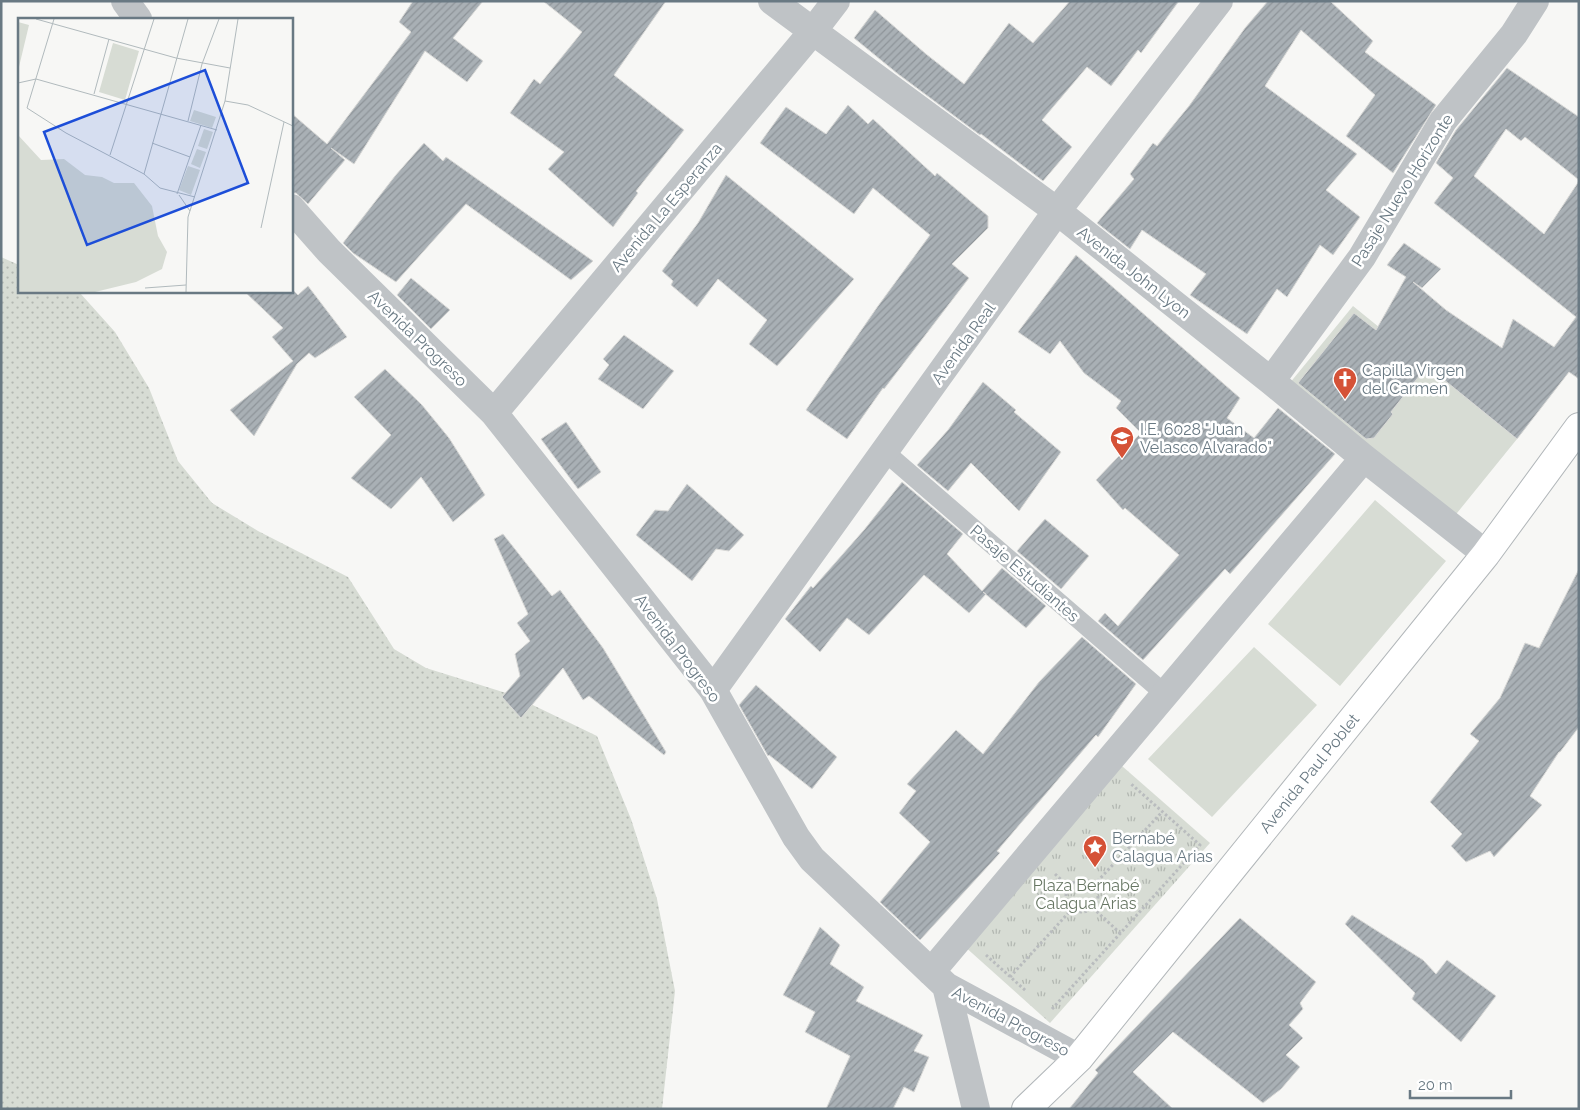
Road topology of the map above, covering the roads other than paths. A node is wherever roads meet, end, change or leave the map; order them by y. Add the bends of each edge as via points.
1 (125, 1) edge
2 (772, 1) edge
3 (836, 1) edge
4 (1219, 1) edge
5 (1535, 1) edge
6 (137, 18) edge
7 (813, 32) junction
8 (292, 209) edge
9 (1057, 211) junction
10 (1271, 380) junction
11 (494, 413) junction
12 (1579, 427) edge
13 (885, 452) junction
14 (1364, 458) junction
15 (1486, 554) junction
16 (713, 690) junction
17 (1165, 694) junction
18 (938, 979) junction
19 (1079, 1058) junction
20 (976, 1109) edge
21 (1026, 1109) edge

1 - 6 street
2 - 7 street, Avenida John Lyon
3 - 7 street, Avenida La Esperanza
4 - 9 street, Avenida Real
5 - 10 street, Pasaje Nuevo Horizonte via 1514,34 1443,121 1362,257
7 - 9 street, Avenida John Lyon
7 - 11 street, Avenida La Esperanza
8 - 11 street, Avenida Progreso via 329,251
9 - 10 street, Avenida John Lyon
9 - 13 street, Avenida Real
10 - 14 street, Avenida John Lyon
11 - 16 street, Avenida Progreso
12 - 15 main road, Avenida Paul Poblet
13 - 16 street, Avenida Real
13 - 17 lane, Pasaje Estudiantes
14 - 15 street, Avenida John Lyon
14 - 17 street
15 - 19 main road, Avenida Paul Poblet
16 - 18 street, Avenida Progreso via 796,837 812,859
17 - 18 street
18 - 19 street, Avenida Progreso
18 - 20 street
19 - 21 main road, Avenida Paul Poblet

